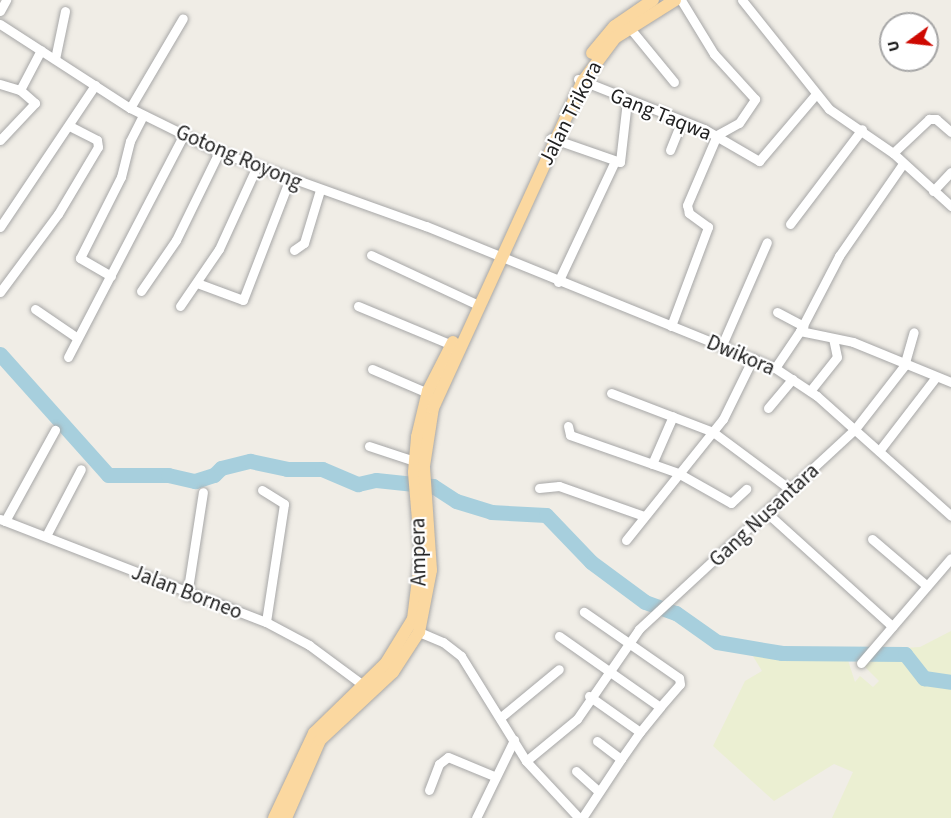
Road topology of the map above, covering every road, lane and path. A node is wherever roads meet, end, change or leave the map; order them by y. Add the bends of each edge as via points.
1 (6, 0) edge
2 (653, 0) edge
3 (675, 0) edge
4 (681, 0) edge
5 (742, 0) edge
6 (0, 11) edge
7 (65, 11) dead end
8 (183, 18) dead end
9 (0, 24) edge
10 (629, 27) junction
11 (41, 50) junction
12 (55, 59) junction
13 (580, 80) junction
14 (674, 82) dead end
15 (0, 84) edge
16 (95, 85) junction
17 (20, 90) junction
18 (816, 94) junction
19 (627, 101) junction
20 (130, 108) junction
21 (143, 115) junction
22 (682, 121) junction
23 (70, 126) junction
24 (862, 129) junction
25 (951, 132) edge
26 (717, 135) junction
27 (183, 136) junction
28 (553, 139) junction
29 (0, 140) edge
30 (670, 150) dead end
31 (219, 152) junction
32 (893, 153) junction
33 (614, 163) junction
34 (903, 165) junction
35 (256, 168) junction
36 (951, 172) edge
37 (289, 181) junction
38 (320, 190) junction
39 (933, 191) junction
40 (951, 206) edge
41 (790, 224) dead end
42 (0, 227) edge
43 (766, 242) dead end
44 (294, 250) dead end
45 (371, 255) dead end
46 (497, 256) junction
47 (111, 276) junction
48 (558, 282) junction
49 (197, 283) junction
50 (141, 291) dead end
51 (0, 292) edge
52 (475, 304) junction
53 (180, 306) dead end
54 (358, 306) dead end
55 (34, 309) dead end
56 (777, 312) dead end
57 (670, 326) junction
58 (802, 329) junction
59 (914, 332) dead end
60 (76, 337) junction
61 (833, 338) junction
62 (452, 345) junction
63 (722, 345) junction
64 (68, 357) dead end
65 (753, 358) junction
66 (904, 366) junction
67 (775, 368) junction
68 (372, 369) dead end
69 (936, 377) junction
70 (792, 379) junction
71 (951, 382) edge
72 (810, 391) junction
73 (428, 393) junction
74 (611, 393) dead end
75 (768, 408) dead end
76 (673, 416) junction
77 (568, 426) dead end
78 (855, 429) junction
79 (56, 430) dead end
80 (713, 432) junction
81 (369, 446) dead end
82 (879, 451) junction
83 (652, 464) junction
84 (417, 468) junction
85 (81, 469) dead end
86 (678, 473) junction
87 (539, 488) dead end
88 (746, 489) dead end
89 (262, 490) dead end
90 (791, 490) junction
91 (203, 492) dead end
92 (421, 499) junction
93 (767, 513) junction
94 (644, 516) junction
95 (951, 516) edge
96 (3, 520) edge
97 (47, 534) junction
98 (872, 538) dead end
99 (626, 540) dead end
100 (951, 558) edge
101 (927, 586) junction
102 (187, 595) junction
103 (584, 612) dead end
104 (266, 622) junction
105 (892, 626) junction
106 (418, 632) junction
107 (559, 636) dead end
108 (629, 642) junction
109 (405, 646) junction
110 (861, 663) dead end
111 (559, 669) dead end
112 (608, 670) junction
113 (363, 685) junction
114 (589, 696) junction
115 (660, 707) junction
116 (501, 717) junction
117 (640, 732) junction
118 (514, 740) junction
119 (597, 741) dead end
120 (621, 759) junction
121 (526, 761) junction
122 (576, 771) dead end
123 (494, 776) junction
124 (429, 790) dead end
125 (598, 791) junction
126 (274, 818) edge
127 (286, 818) edge
128 (476, 818) edge
129 (580, 818) edge

1 - 6 street
2 - 13 main road, Jalan Trikora via 605,36
3 - 10 main road, Jalan Trikora
4 - 26 street via 714,54 755,99 739,123
5 - 18 street
7 - 12 street
8 - 20 street
9 - 11 street, Gotong Royong
10 - 13 main road, Jalan Trikora via 603,50
10 - 14 street
11 - 12 street, Gotong Royong
11 - 17 street
12 - 16 street, Gotong Royong
13 - 19 street, Gang Taqwa
13 - 28 main road, Jalan Trikora
15 - 17 street
16 - 20 street, Gotong Royong
16 - 23 street
17 - 29 street via 35,104
18 - 24 street via 829,109
18 - 26 street, Gang Taqwa via 763,159 747,156
19 - 22 street, Gang Taqwa
19 - 33 street via 624,146 621,160
20 - 21 street, Gotong Royong
21 - 27 street, Gotong Royong
21 - 47 street via 130,141 121,177 80,258
22 - 26 street, Gang Taqwa
22 - 30 street
23 - 42 street
23 - 51 street via 97,140 96,149 58,214
24 - 32 street
24 - 41 street
25 - 32 street via 936,118 929,119
26 - 57 street via 687,205 687,211 708,227
27 - 31 street, Gotong Royong
27 - 47 street via 141,208
28 - 33 street
28 - 46 main road, Jalan Trikora
31 - 35 street, Gotong Royong
31 - 50 street via 176,240
32 - 34 street
33 - 48 street
34 - 39 street
34 - 58 street via 839,256
35 - 37 street, Gotong Royong
35 - 49 street via 232,223
36 - 39 street
37 - 38 street, Gotong Royong
37 - 49 street via 243,300
38 - 44 street via 304,243
38 - 46 street, Gotong Royong
39 - 40 street
43 - 63 street
45 - 52 street
46 - 48 street, Dwikora
46 - 52 main road, Ampera
47 - 60 street
48 - 57 street, Dwikora
49 - 53 street
52 - 62 main road, Ampera
52 - 84 main road, Ampera via 433,408
54 - 62 street
55 - 60 street
56 - 58 street
57 - 63 street, Dwikora
58 - 61 street
58 - 67 street
59 - 66 street
60 - 64 street
61 - 66 street via 853,342
61 - 72 street via 837,357
62 - 73 main road, Ampera
63 - 65 street, Dwikora
65 - 67 street, Dwikora
65 - 80 street
66 - 69 street
66 - 78 street, Gang Nusantara
67 - 70 street, Dwikora
68 - 73 street
69 - 71 street
69 - 82 street
70 - 72 street, Dwikora
70 - 75 street
72 - 78 street, Dwikora
73 - 84 main road, Ampera
74 - 76 street
76 - 80 street
76 - 83 street
77 - 83 street via 570,435
78 - 82 street, Dwikora
78 - 90 street, Gang Nusantara
79 - 96 street
80 - 86 street
80 - 90 street
81 - 84 street
82 - 95 street, Dwikora
83 - 86 street
84 - 92 main road, Ampera
85 - 97 street
86 - 88 street via 731,503
86 - 94 street
87 - 94 street via 559,486
89 - 104 street via 284,504
90 - 93 street, Gang Nusantara
91 - 102 street
92 - 106 main road, Ampera via 431,570
92 - 109 main road, Ampera via 421,580
93 - 105 street
93 - 108 street, Gang Nusantara
94 - 99 street
96 - 97 street, Jalan Borneo
97 - 102 street, Jalan Borneo
98 - 101 street
100 - 101 street
101 - 105 street
102 - 104 street, Jalan Borneo
103 - 108 street
104 - 113 street, Jalan Borneo via 309,645
105 - 110 street
106 - 109 main road, Ampera
106 - 116 street via 454,649
107 - 112 street
108 - 112 street, Gang Nusantara
108 - 115 street via 680,681
109 - 113 main road, Ampera
109 - 127 main road, Ampera via 393,672 321,740
111 - 116 street
112 - 114 street, Gang Nusantara
112 - 115 street
113 - 126 main road, Ampera via 314,733
114 - 117 street
114 - 121 street, Gang Nusantara via 577,719
115 - 117 street
116 - 118 street
117 - 120 street
118 - 121 street
118 - 123 street
119 - 120 street
120 - 125 street
121 - 129 street
122 - 125 street
123 - 124 street via 448,757 439,764
123 - 128 street
125 - 129 street

